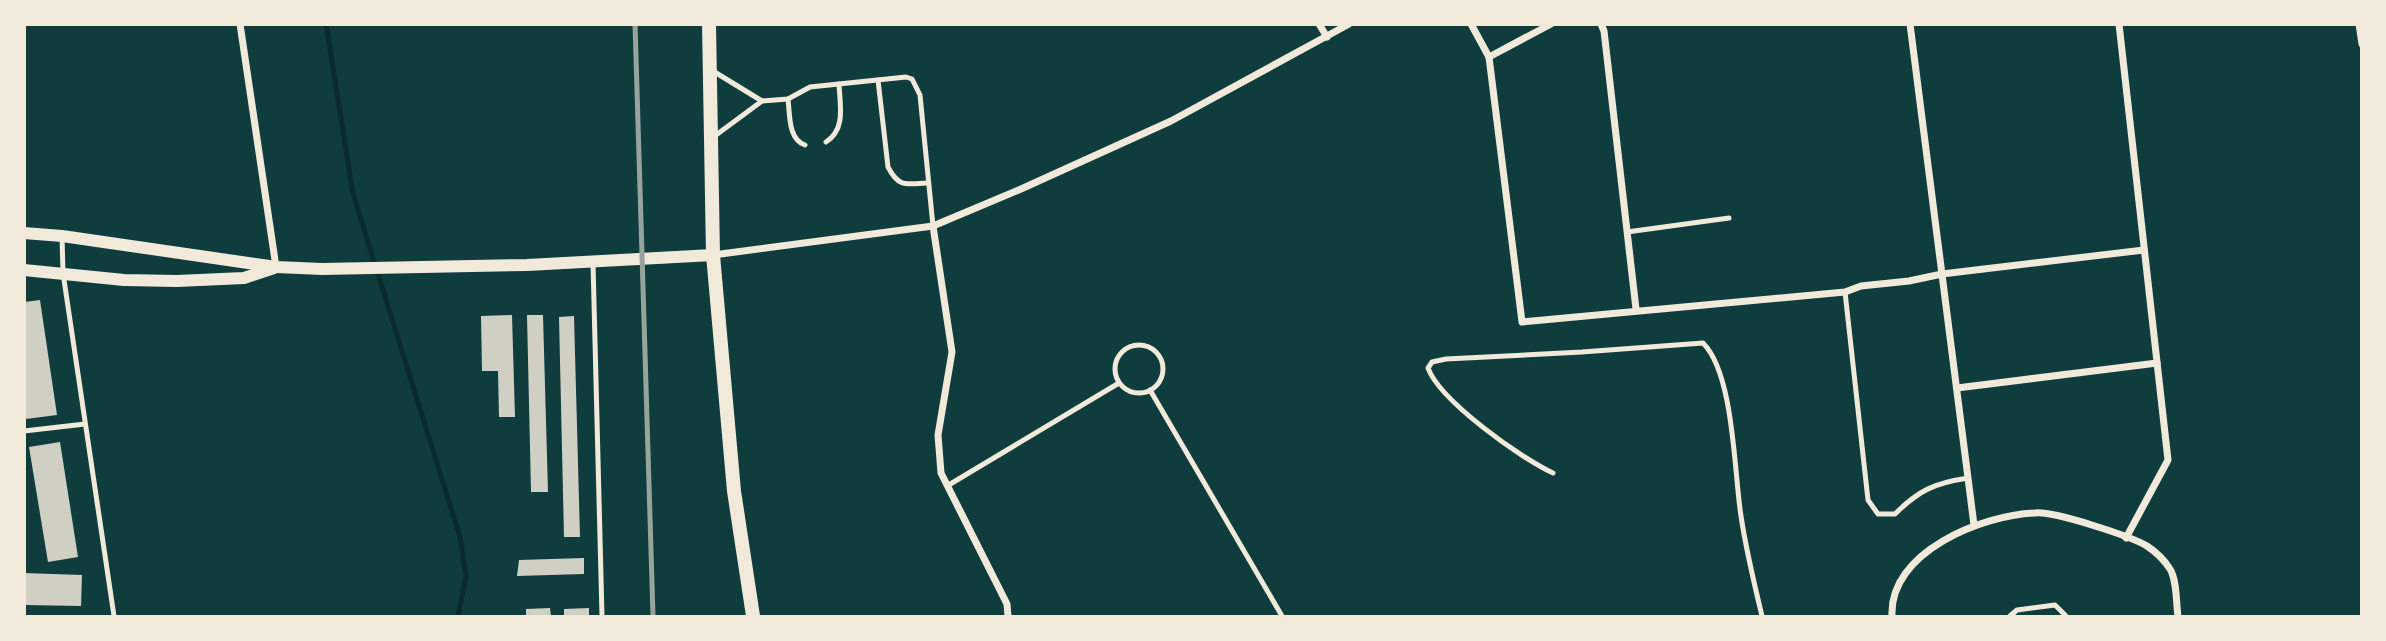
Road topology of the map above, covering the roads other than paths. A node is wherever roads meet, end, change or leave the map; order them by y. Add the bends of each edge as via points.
1 (240, 24) edge
2 (709, 24) edge
3 (1320, 24) edge
4 (1349, 24) edge
5 (1471, 24) edge
6 (1551, 24) edge
7 (1601, 24) edge
8 (1910, 24) edge
9 (2119, 24) edge
10 (2359, 24) edge
11 (1326, 37) junction
12 (2361, 44) edge
13 (1489, 57) junction
14 (709, 68) junction
15 (878, 80) junction
16 (839, 84) junction
17 (788, 99) junction
18 (762, 101) junction
19 (710, 140) junction
20 (826, 142) dead end
21 (805, 145) dead end
22 (927, 183) junction
23 (1729, 218) dead end
24 (933, 226) junction
25 (1627, 232) junction
26 (24, 233) edge
27 (62, 236) junction
28 (2144, 250) junction
29 (713, 255) junction
30 (593, 261) junction
31 (276, 267) junction
32 (24, 270) edge
33 (62, 273) junction
34 (1942, 274) junction
35 (1845, 292) junction
36 (1636, 309) junction
37 (2157, 363) junction
38 (1119, 383) junction
39 (1957, 388) junction
40 (1150, 390) junction
41 (85, 424) junction
42 (24, 431) edge
43 (1553, 473) dead end
44 (1968, 478) junction
45 (947, 486) junction
46 (1974, 525) junction
47 (2126, 538) junction
48 (114, 617) edge
49 (602, 617) edge
50 (753, 617) edge
51 (1008, 617) edge
52 (1282, 617) edge
53 (1762, 617) edge
54 (1892, 617) edge
55 (2010, 617) edge
56 (2066, 617) edge
57 (2178, 617) edge

1 - 31 street
2 - 14 main road
3 - 11 street
4 - 11 street
5 - 13 street
6 - 13 street
7 - 25 street
8 - 34 street
9 - 28 street
10 - 12 street
11 - 24 street via 1171,121
13 - 36 street via 1522,321
14 - 18 lane
14 - 19 main road
15 - 16 lane
15 - 22 lane via 888,167 902,184
15 - 22 lane via 906,77 917,85
16 - 17 lane via 810,87
16 - 20 lane via 840,125
17 - 18 lane
17 - 21 lane via 794,138
18 - 19 lane
19 - 29 main road
22 - 24 lane
23 - 25 lane
24 - 29 street
24 - 45 street via 952,352 938,435 941,473
25 - 36 street
26 - 27 street
27 - 31 street
27 - 33 lane
28 - 34 street
28 - 37 street
29 - 30 street
29 - 50 main road via 734,491
30 - 31 street
30 - 49 lane
31 - 33 street via 244,278 177,281
32 - 33 street
33 - 41 lane
34 - 35 street
34 - 39 street
35 - 36 street
35 - 44 lane via 1868,500 1878,514 1895,513 1914,495 1945,481
37 - 39 street
37 - 47 street via 2168,460
38 - 40 lane via 1139,394
38 - 40 lane via 1115,367 1121,353 1143,345 1157,352 1163,367 1160,382
38 - 45 lane
39 - 44 street
40 - 52 lane
41 - 42 lane
41 - 48 lane
43 - 53 lane via 1518,455 1480,425 1435,381 1428,368 1432,362 1703,343 1715,360 1730,418 1743,526
44 - 46 street
45 - 51 street via 1007,604
46 - 47 street via 2037,512
46 - 54 street via 1923,554 1900,582
47 - 57 street via 2147,546 2172,572
55 - 56 lane via 2017,610 2055,606

